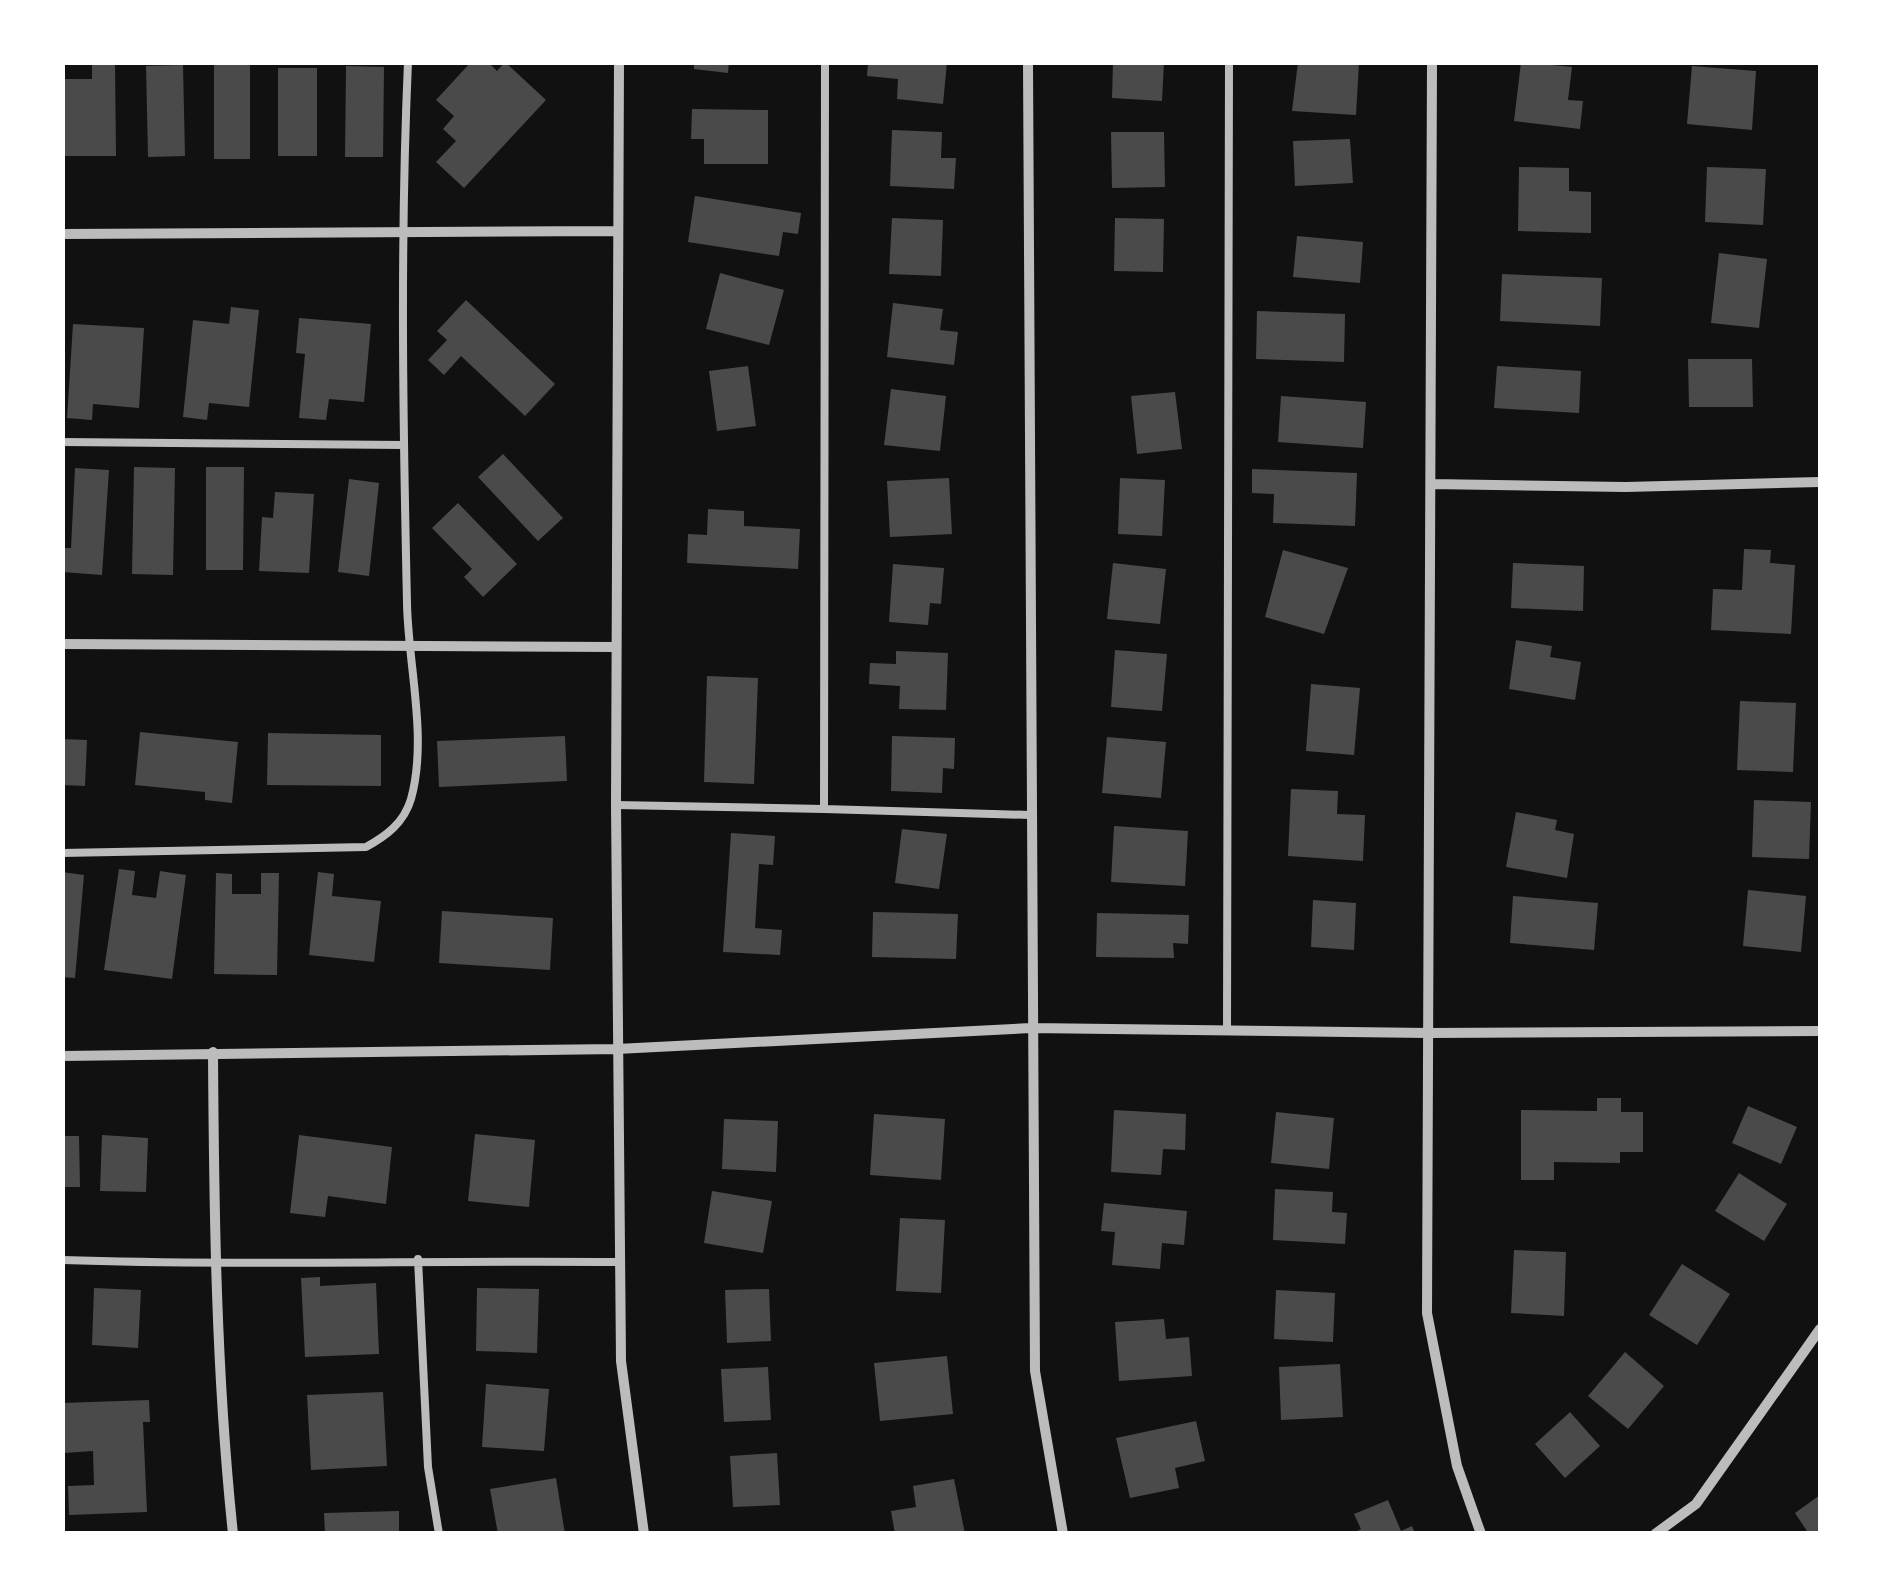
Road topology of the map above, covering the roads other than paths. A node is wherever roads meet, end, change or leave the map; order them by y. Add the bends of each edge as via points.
1 (408, 62) edge
2 (619, 62) edge
3 (825, 62) edge
4 (1028, 62) edge
5 (1228, 62) edge
6 (1432, 62) edge
7 (618, 230) junction
8 (400, 232) junction
9 (62, 234) edge
10 (62, 442) edge
11 (404, 445) junction
12 (1820, 482) edge
13 (1431, 484) junction
14 (62, 644) edge
15 (408, 646) junction
16 (616, 648) junction
17 (616, 805) junction
18 (824, 809) junction
19 (1030, 815) junction
20 (62, 853) edge
21 (1031, 1028) junction
22 (1228, 1031) junction
23 (1820, 1031) edge
24 (1428, 1033) junction
25 (617, 1049) junction
26 (213, 1052) junction
27 (62, 1056) edge
28 (418, 1259) junction
29 (62, 1260) edge
30 (620, 1262) junction
31 (214, 1265) junction
32 (1820, 1329) edge
33 (233, 1534) edge
34 (439, 1534) edge
35 (644, 1534) edge
36 (1063, 1534) edge
37 (1481, 1534) edge
38 (1655, 1534) edge

1 - 8 lane
2 - 7 street
3 - 18 lane
4 - 19 street
5 - 22 lane
6 - 13 street
7 - 8 street
7 - 16 street
8 - 9 street
8 - 11 lane
10 - 11 lane
11 - 15 lane
12 - 13 street
13 - 24 street
14 - 15 street
15 - 16 street
15 - 20 lane via 418,760 410,803 391,834 366,847
16 - 17 street
17 - 18 lane
17 - 25 street
18 - 19 lane
19 - 21 street
21 - 22 street
21 - 25 street
21 - 36 street via 1035,1370
22 - 24 street
23 - 24 street
24 - 37 street via 1427,1314 1456,1466
25 - 26 street
25 - 30 street
26 - 27 street
26 - 31 street
28 - 30 lane
28 - 31 lane
28 - 34 lane via 428,1468
29 - 31 lane
30 - 35 street via 621,1360
31 - 33 street
32 - 38 street via 1696,1504

